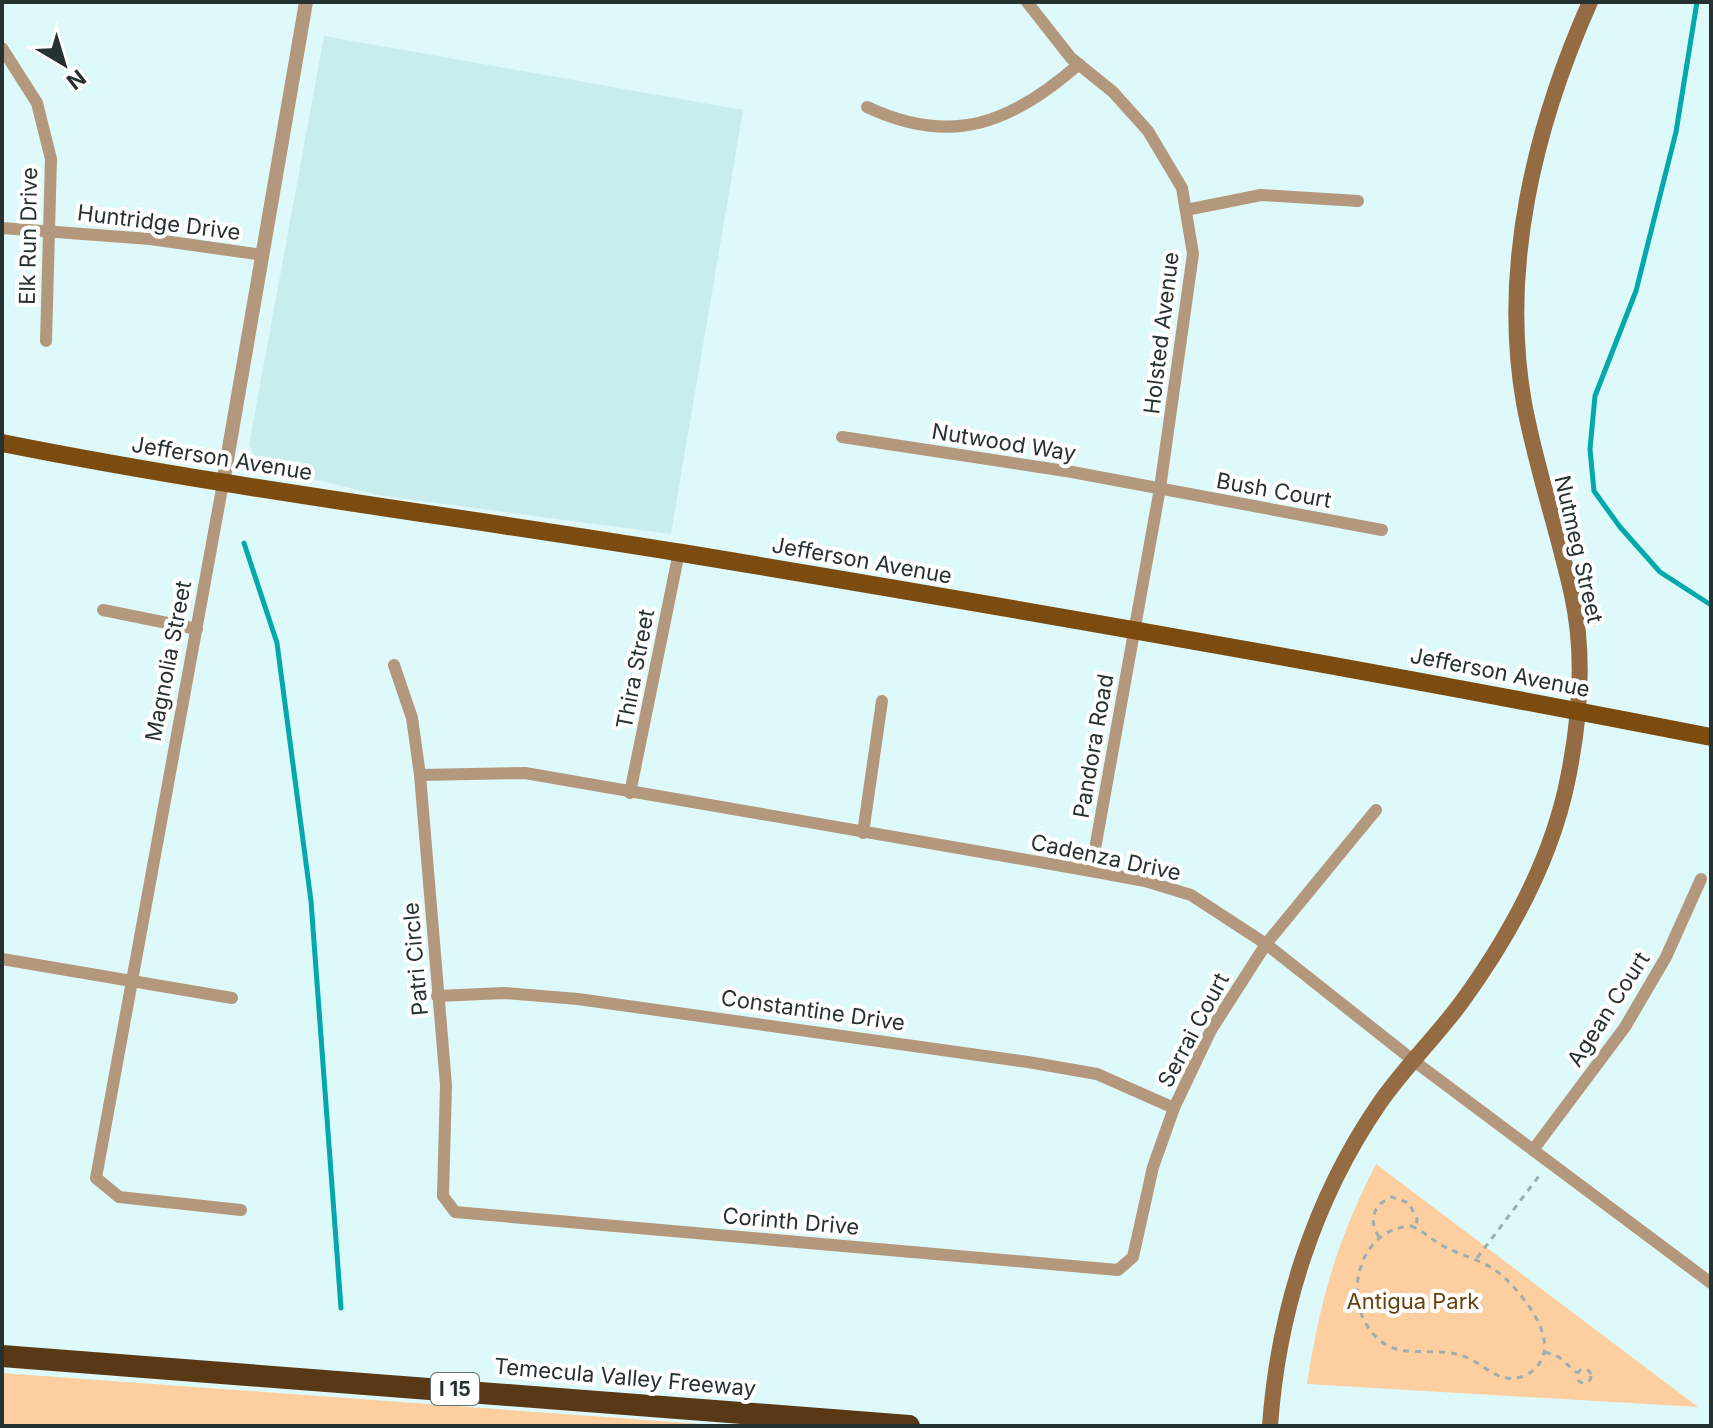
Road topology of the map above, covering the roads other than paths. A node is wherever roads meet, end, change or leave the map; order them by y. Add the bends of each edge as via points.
1 (305, 2) edge
2 (1027, 2) edge
3 (1590, 2) edge
4 (2, 48) edge
5 (1079, 64) junction
6 (867, 107) dead end
7 (1358, 201) dead end
8 (1186, 210) junction
9 (2, 228) edge
10 (47, 229) junction
11 (263, 255) junction
12 (46, 341) dead end
13 (842, 437) dead end
14 (2, 443) edge
15 (223, 483) junction
16 (1160, 488) junction
17 (1382, 530) dead end
18 (679, 552) junction
19 (103, 610) dead end
20 (197, 629) junction
21 (1134, 629) junction
22 (394, 665) dead end
23 (882, 701) dead end
24 (1577, 711) junction
25 (1711, 737) edge
26 (420, 775) junction
27 (630, 793) junction
28 (1376, 810) dead end
29 (863, 833) junction
30 (1091, 871) junction
31 (1701, 879) dead end
32 (1266, 944) junction
33 (2, 959) edge
34 (131, 980) junction
35 (437, 996) junction
36 (232, 998) dead end
37 (1414, 1061) junction
38 (1174, 1108) junction
39 (1533, 1150) junction
40 (241, 1210) dead end
41 (493, 1216) joint
42 (1087, 1266) joint
43 (1711, 1283) edge
44 (2, 1356) edge
45 (909, 1426) edge
46 (1270, 1426) edge

1 - 11 street, Magnolia Street
2 - 5 street, Holsted Avenue
3 - 24 main road, Nutmeg Street via 1542,129 1520,239 1517,313 1537,469 1573,597 1580,655
4 - 10 street, Elk Run Drive via 37,103 51,159
5 - 6 street via 1022,109 986,120 940,129 901,123
5 - 8 street, Holsted Avenue via 1148,131 1182,188
7 - 8 street via 1261,195
8 - 16 street, Holsted Avenue via 1193,254
9 - 10 street, Huntridge Drive
10 - 11 street, Huntridge Drive
10 - 12 street, Elk Run Drive
11 - 15 street, Magnolia Street
13 - 16 street, Nutwood Way
14 - 15 main road, Jefferson Avenue
15 - 18 main road, Jefferson Avenue
15 - 20 street, Magnolia Street
16 - 17 street, Bush Court
16 - 21 street, Holsted Avenue
18 - 21 main road, Jefferson Avenue
18 - 27 street, Thira Street
19 - 20 street
20 - 34 street, Magnolia Street
21 - 24 main road, Jefferson Avenue
21 - 30 street, Pandora Road
22 - 26 street, Patri Circle via 412,718
23 - 29 street
24 - 25 main road, Jefferson Avenue
24 - 37 main road, Nutmeg Street via 1568,779 1544,856 1510,928 1461,1003
26 - 27 street, Cadenza Drive via 525,773
26 - 35 street, Patri Circle
27 - 29 street, Cadenza Drive
28 - 32 street, Serrai Court
29 - 30 street, Cadenza Drive
30 - 32 street, Cadenza Drive via 1191,895
31 - 39 street, Agean Court via 1666,957 1625,1027
32 - 37 street, Cadenza Drive
32 - 38 street, Serrai Court via 1211,1030
33 - 34 street
34 - 36 street
34 - 40 street, Magnolia Street via 96,1178 119,1197
35 - 38 street, Constantine Drive via 505,993 578,999 1028,1062 1097,1074
35 - 41 street, Patri Circle via 446,1085 443,1196 455,1212
37 - 39 street, Cadenza Drive
37 - 46 main road, Nutmeg Street via 1352,1147 1310,1235 1283,1329
38 - 42 street, Serrai Court via 1153,1167 1133,1257 1118,1270
39 - 43 street, Cadenza Drive
41 - 42 street, Corinth Drive
44 - 45 highway, Temecula Valley Freeway / I 15

